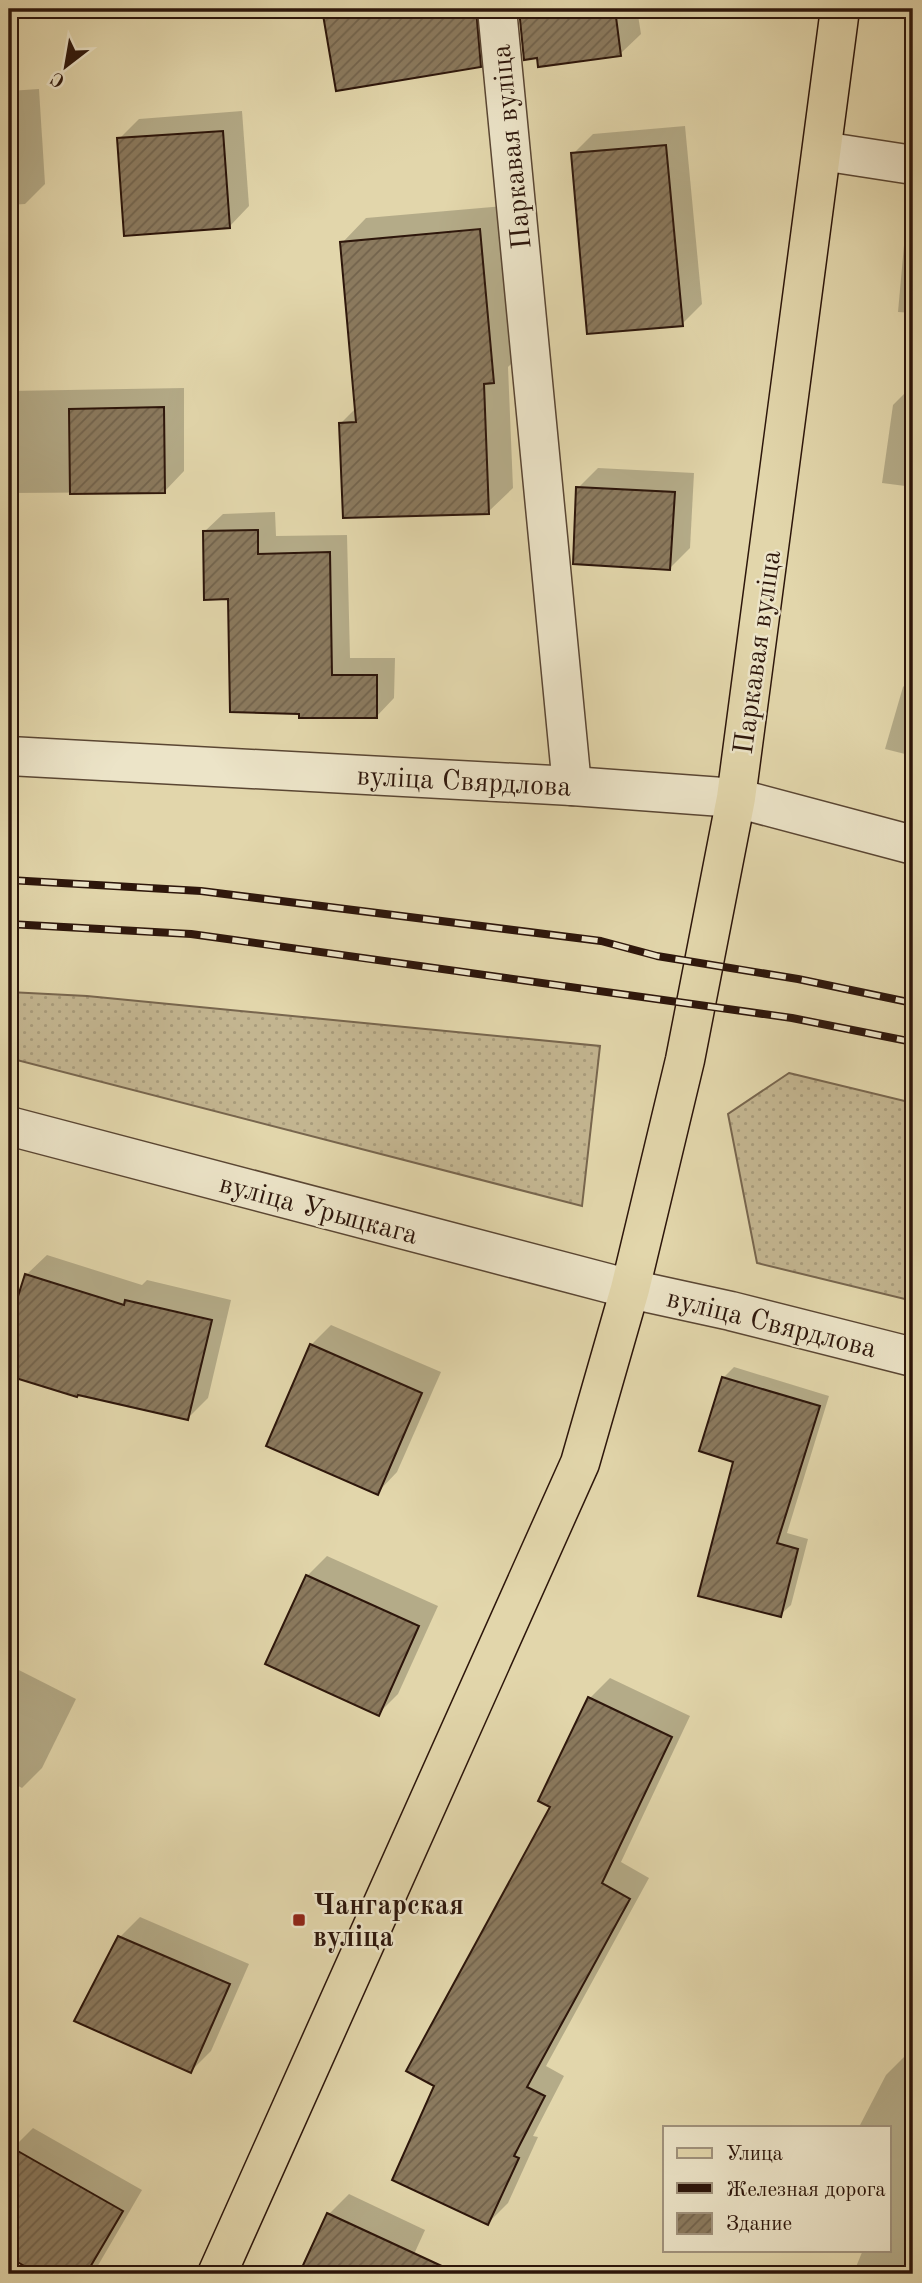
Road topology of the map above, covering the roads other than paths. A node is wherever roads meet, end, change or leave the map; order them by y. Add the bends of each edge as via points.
1 (497, 9) edge
2 (840, 9) edge
3 (822, 151) junction
4 (913, 165) edge
5 (9, 756) edge
6 (572, 786) junction
7 (736, 798) junction
8 (913, 845) edge
9 (9, 1126) edge
10 (630, 1289) junction
11 (913, 1357) edge
12 (217, 2274) edge

1 - 6 street, Паркавая вуліца
2 - 3 main road, Паркавая вуліца
3 - 4 street
3 - 7 main road, Паркавая вуліца
5 - 6 street, вуліца Свярдлова
6 - 7 street, вуліца Свярдлова
7 - 8 street, вуліца Свярдлова
7 - 10 main road, Паркавая вуліца via 685,1060
9 - 10 street, вуліца Урыцкага
10 - 11 street, вуліца Свярдлова
10 - 12 main road via 580,1463

